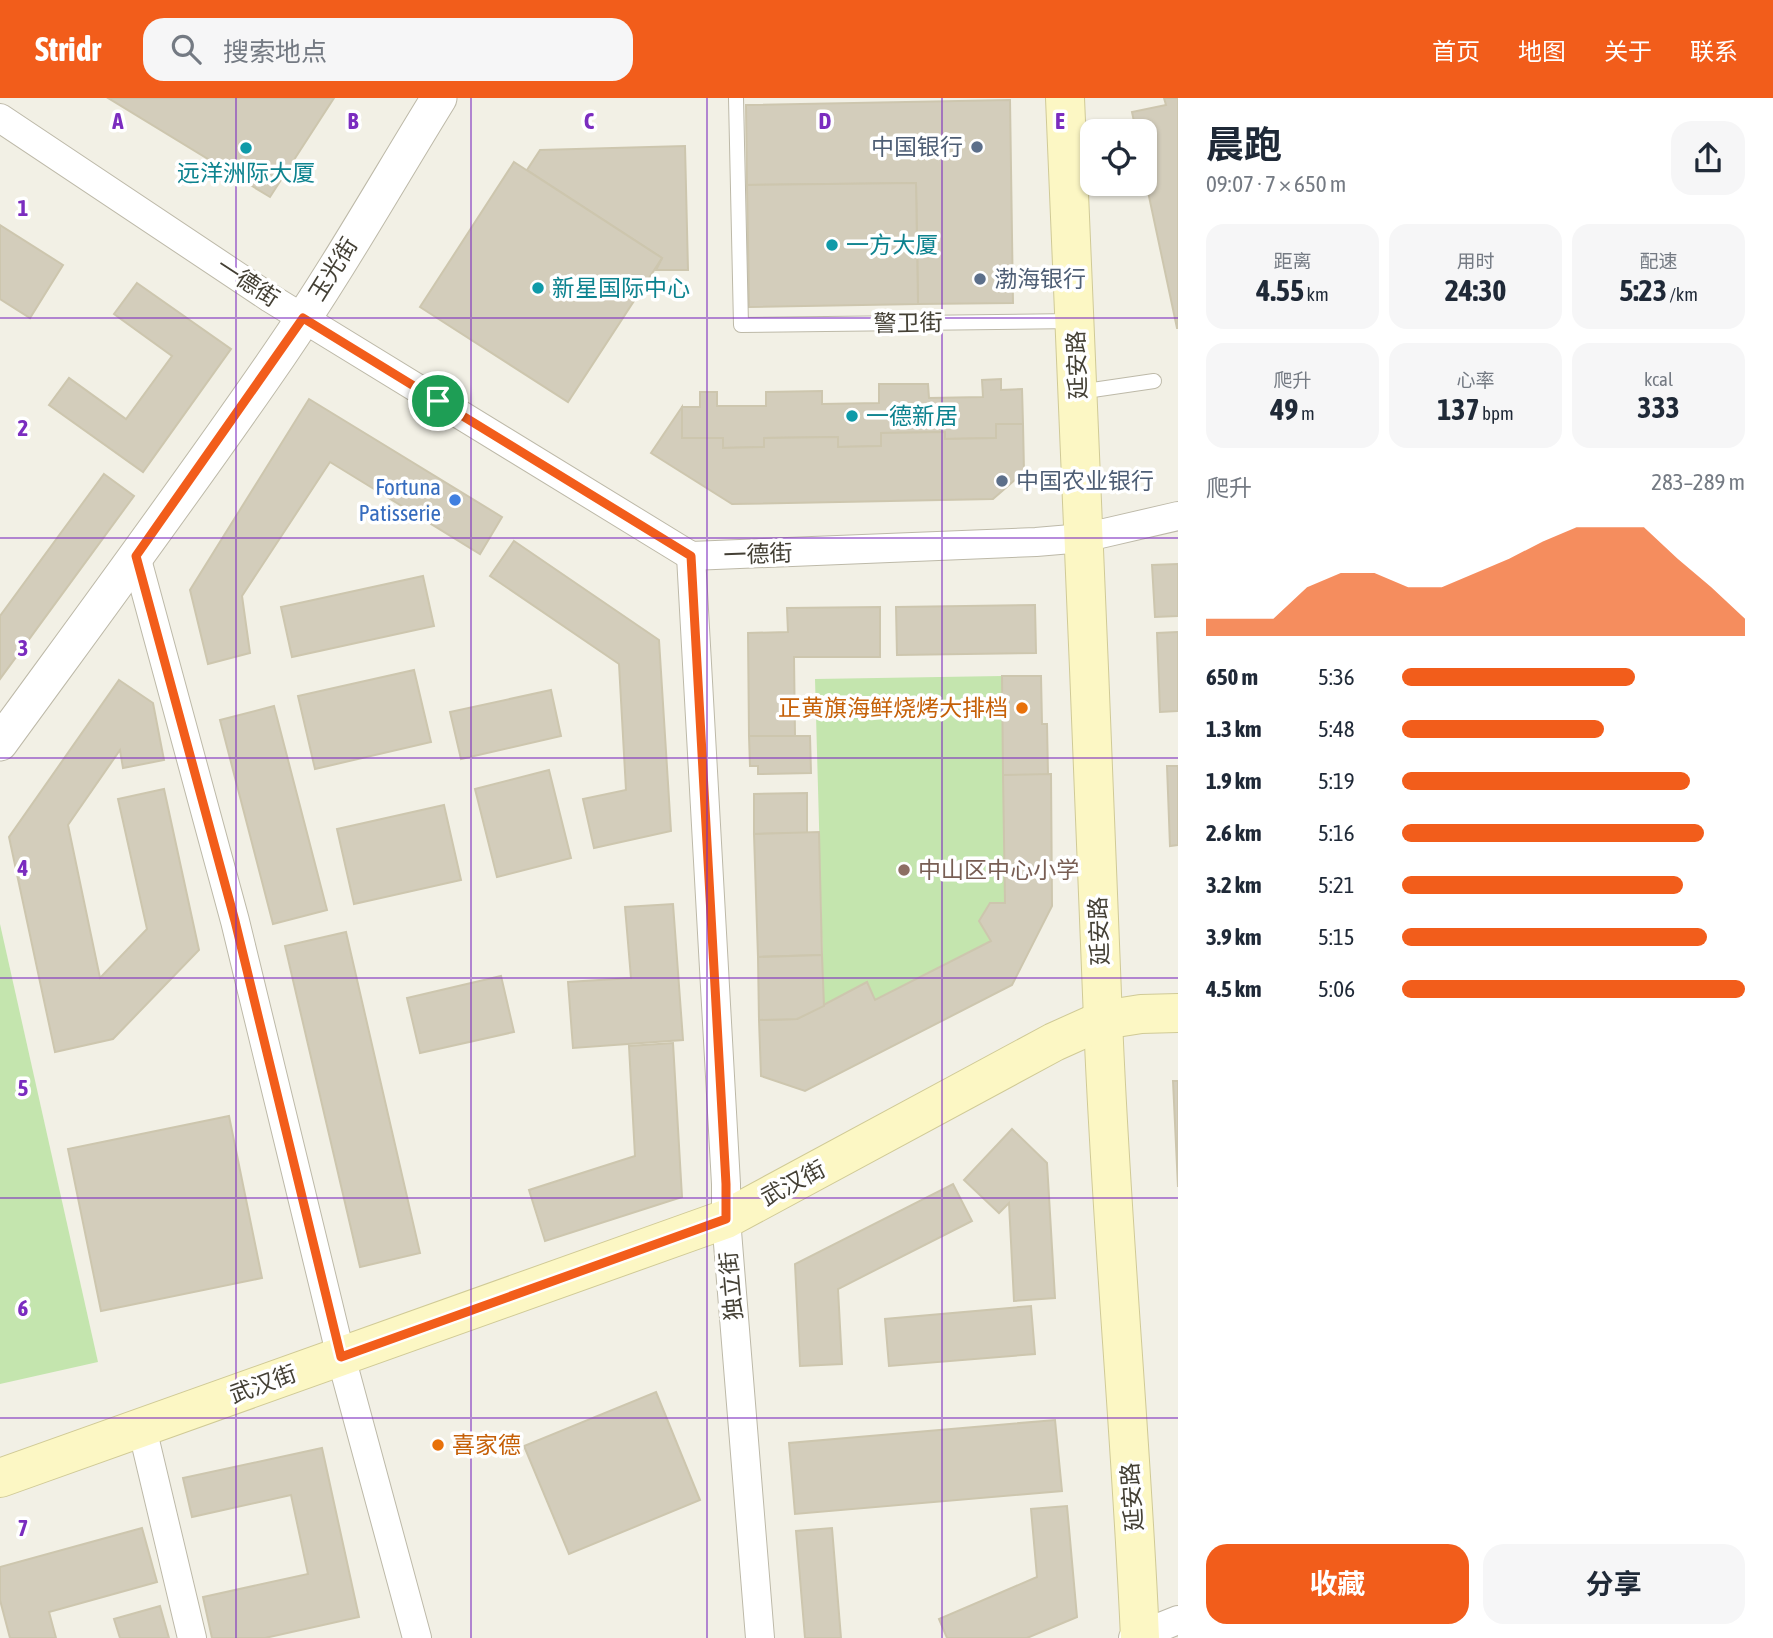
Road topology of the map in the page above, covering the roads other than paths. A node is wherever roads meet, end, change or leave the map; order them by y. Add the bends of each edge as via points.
1 (439, 98) edge
2 (736, 98) edge
3 (1065, 98) edge
4 (0, 118) edge
5 (303, 318) junction
6 (1076, 321) junction
7 (1154, 381) dead end
8 (1078, 392) junction
9 (1178, 516) edge
10 (1083, 538) junction
11 (136, 556) junction
12 (691, 556) junction
13 (0, 743) edge
14 (1178, 1013) edge
15 (1103, 1020) junction
16 (726, 1219) junction
17 (341, 1357) junction
18 (142, 1428) junction
19 (0, 1478) edge
20 (1178, 1620) edge
21 (1138, 1637) edge
22 (192, 1638) edge
23 (416, 1638) edge
24 (760, 1638) edge

1 - 5 street, 玉光街
2 - 6 lane, 警卫街 via 741,325
3 - 6 main road, 延安路
4 - 5 street, 一德街
5 - 11 street, 玉光街
5 - 12 street, 一德街
6 - 8 main road, 延安路
7 - 8 lane
8 - 10 main road, 延安路
9 - 10 street, 一德街
10 - 12 street, 一德街
10 - 15 main road, 延安路
11 - 13 street, 玉光街
11 - 17 street via 235,921
12 - 16 street, 独立街
14 - 15 main road, 武汉街
15 - 16 main road, 武汉街
15 - 21 main road, 延安路
16 - 17 main road, 武汉街
16 - 24 street, 独立街
17 - 18 main road, 武汉街
17 - 23 street
18 - 19 main road, 武汉街
18 - 22 street
20 - 21 street

